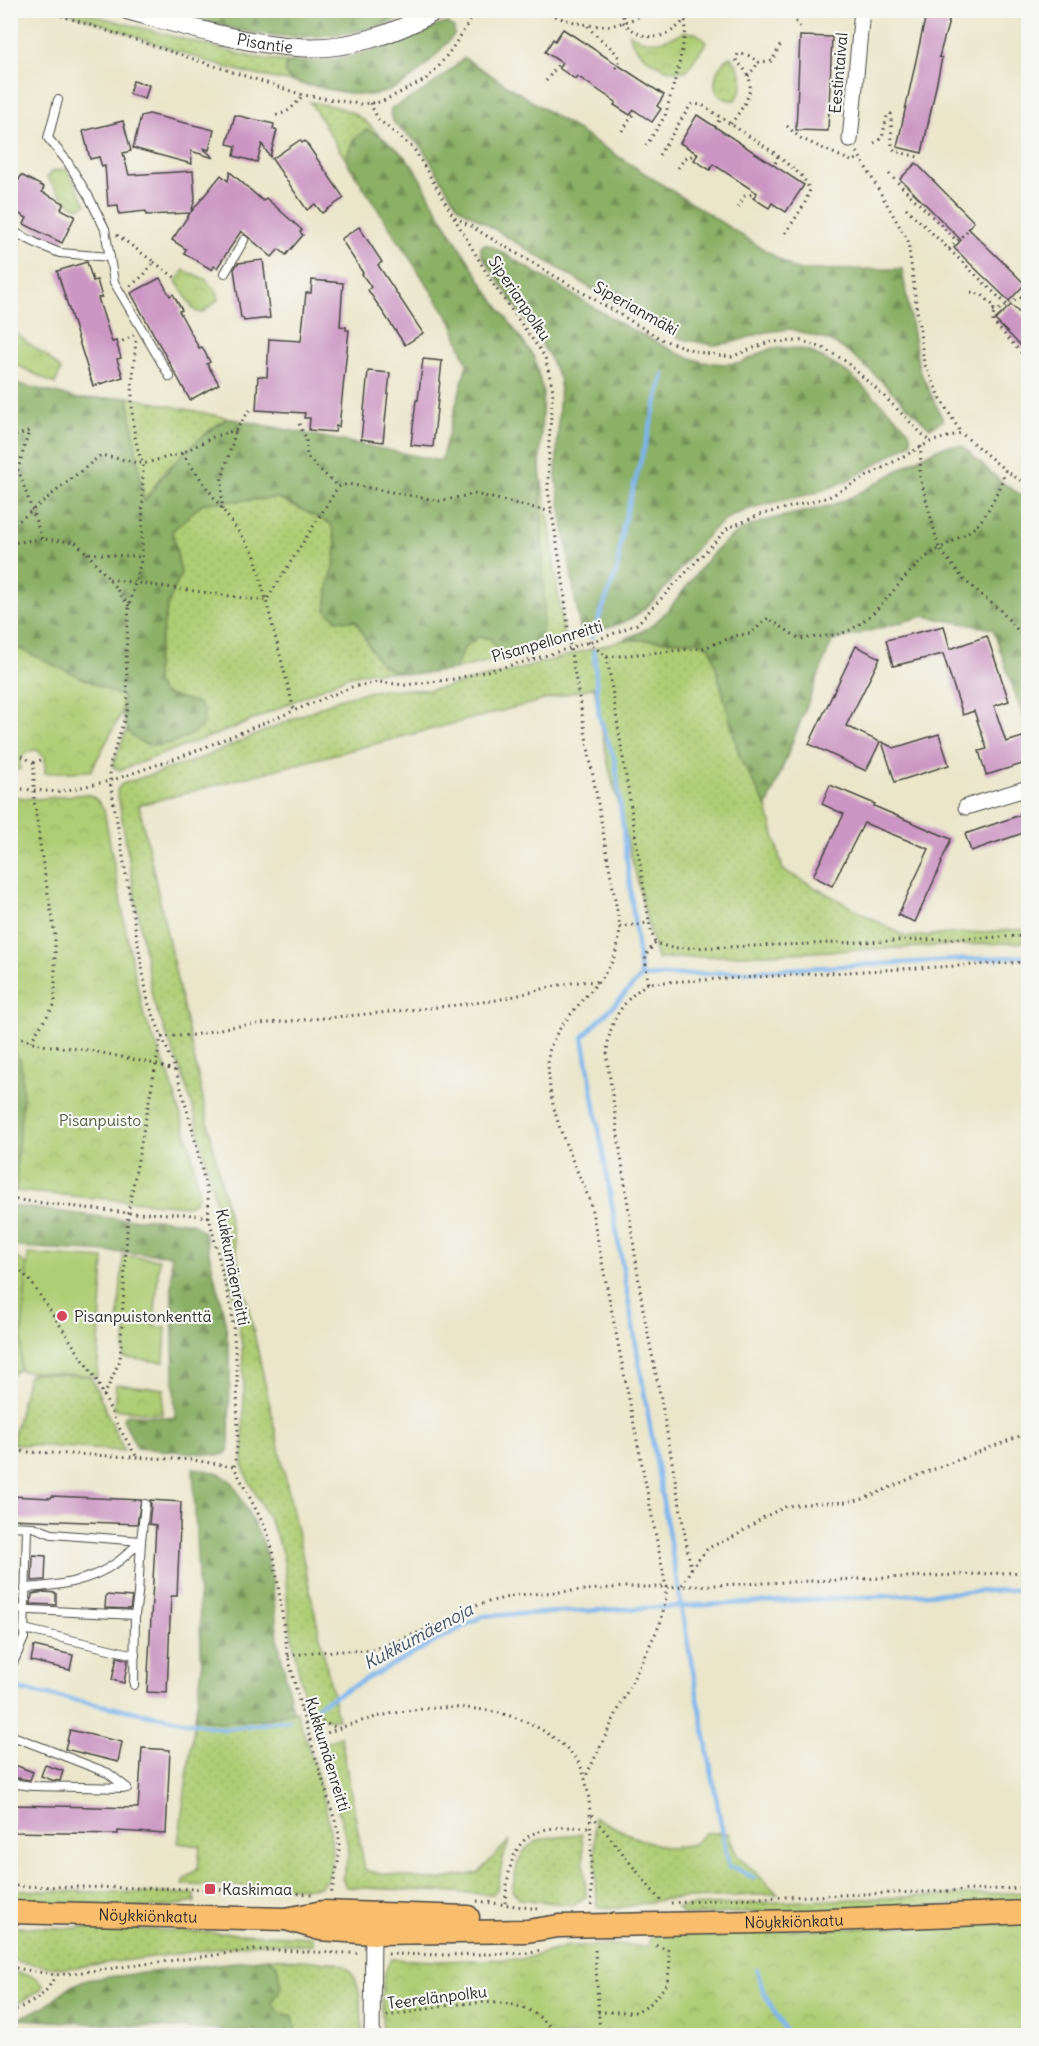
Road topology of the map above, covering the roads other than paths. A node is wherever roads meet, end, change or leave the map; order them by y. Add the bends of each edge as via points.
1 (127, 10) edge
2 (438, 10) edge
3 (862, 10) edge
4 (58, 100) dead end
5 (850, 140) road end
6 (10, 230) edge
7 (244, 240) dead end
8 (110, 257) junction
9 (225, 273) dead end
10 (170, 377) dead end
11 (1029, 788) edge
12 (966, 807) dead end
13 (145, 1504) dead end
14 (10, 1526) edge
15 (27, 1527) junction
16 (141, 1541) junction
17 (25, 1588) junction
18 (10, 1609) edge
19 (24, 1610) junction
20 (135, 1615) junction
21 (24, 1629) junction
22 (135, 1655) junction
23 (10, 1670) edge
24 (134, 1685) dead end
25 (10, 1735) edge
26 (10, 1783) edge
27 (10, 1912) edge
28 (1029, 1912) edge
29 (373, 1933) junction
30 (372, 2036) edge

1 - 2 street, Pisantie via 223,36 298,48 351,43 406,27
3 - 5 street, Eestintaival
4 - 8 lane via 48,138 68,161 89,197 105,229
6 - 8 lane via 60,253
7 - 9 lane
8 - 10 lane via 114,282
11 - 12 street
13 - 16 lane
14 - 15 lane
15 - 16 lane via 52,1534
15 - 17 lane
16 - 17 lane via 92,1577 53,1587
16 - 20 lane
17 - 19 lane
18 - 19 lane
19 - 20 lane
19 - 21 lane
20 - 22 lane
21 - 22 lane
21 - 23 lane
22 - 24 lane
25 - 26 lane via 108,1773 128,1788
27 - 29 main road, Nöykkiönkatu via 286,1919 323,1912
28 - 29 main road, Nöykkiönkatu
29 - 30 street

